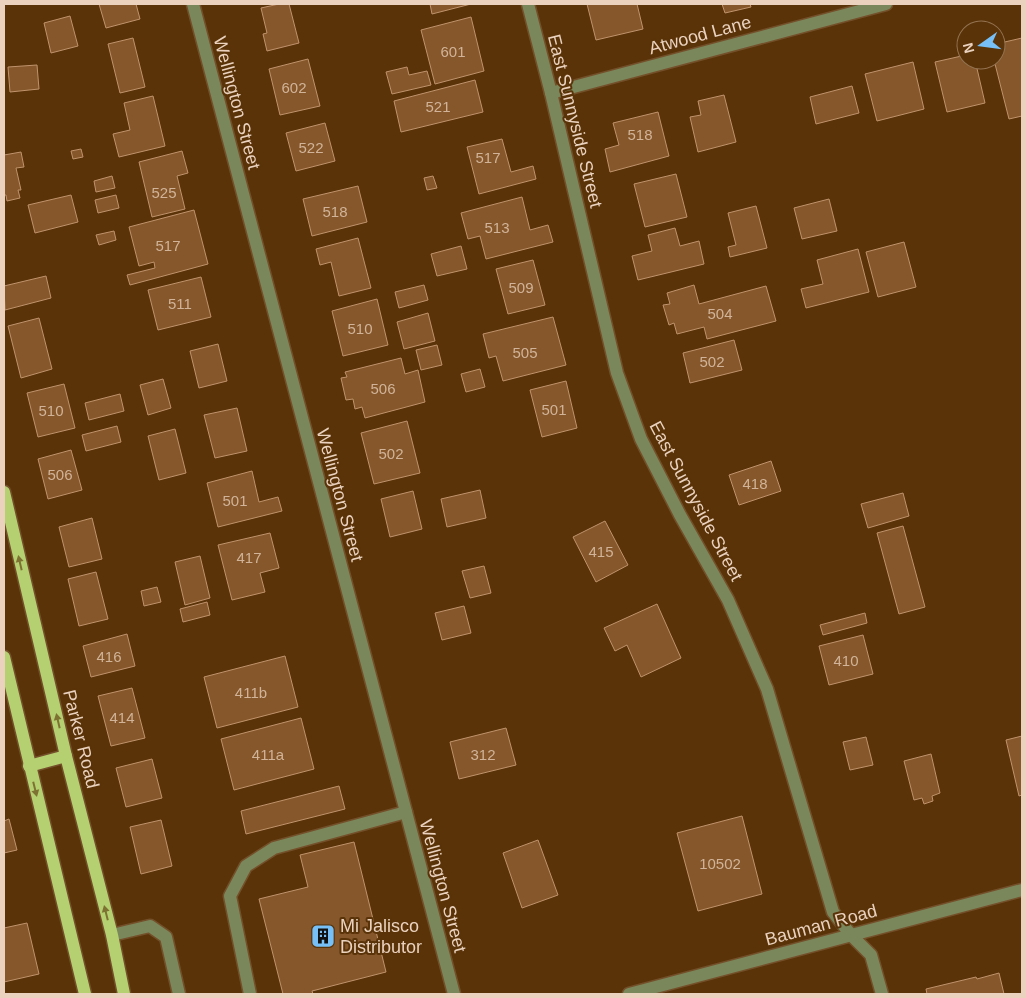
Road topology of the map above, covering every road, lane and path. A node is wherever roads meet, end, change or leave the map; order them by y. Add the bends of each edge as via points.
1 (193, 4) edge
2 (528, 4) edge
3 (886, 4) edge
4 (551, 93) junction
5 (4, 492) edge
6 (4, 657) edge
7 (66, 756) junction
8 (29, 766) junction
9 (406, 812) junction
10 (1022, 890) edge
11 (112, 935) junction
12 (850, 935) junction
13 (85, 994) edge
14 (124, 994) edge
15 (179, 994) edge
16 (250, 994) edge
17 (454, 994) edge
18 (630, 994) edge
19 (882, 994) edge

1 - 9 street, Wellington Street
2 - 4 street, East Sunnyside Street
3 - 4 street, Atwood Lane
4 - 12 street, East Sunnyside Street via 617,374 641,439 728,600 767,689 833,912
7 -> 5 main road, Parker Road
6 - 8 main road
7 - 8 main road
11 -> 7 main road, Parker Road
8 -> 13 main road
9 - 16 street via 274,848 246,866 230,896
9 - 17 street, Wellington Street
10 - 12 street, Bauman Road
11 - 14 main road, Parker Road
11 - 15 street via 150,926 166,937
12 - 18 street, Bauman Road
12 - 19 street, East Sunnyside Street via 871,955

